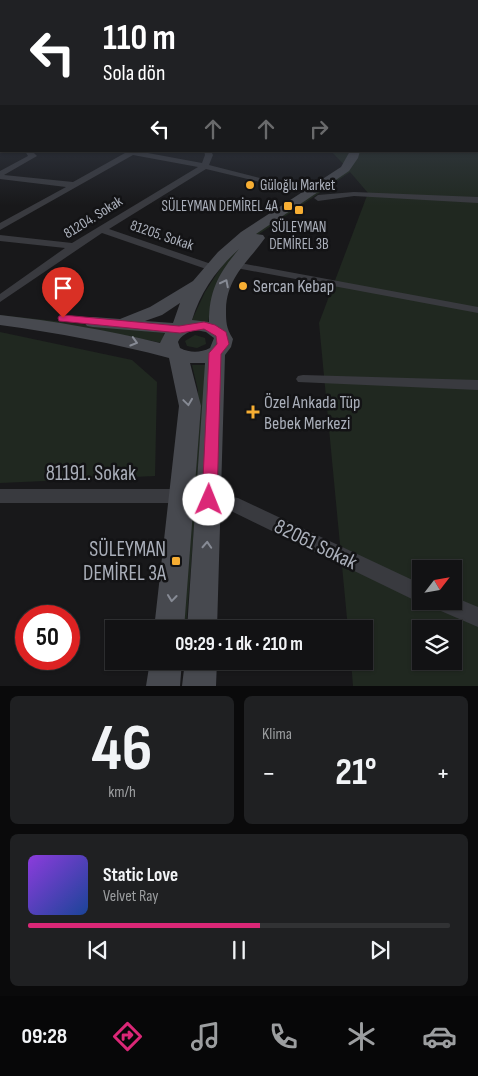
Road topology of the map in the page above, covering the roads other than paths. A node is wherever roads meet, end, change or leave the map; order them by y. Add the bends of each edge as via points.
1 (29, 152) edge
2 (128, 152) edge
3 (208, 152) edge
4 (355, 152) edge
5 (367, 152) edge
6 (205, 166) junction
7 (0, 176) edge
8 (74, 185) junction
9 (336, 186) junction
10 (354, 194) junction
11 (314, 195) junction
12 (478, 200) edge
13 (0, 228) edge
14 (100, 229) junction
15 (0, 238) edge
16 (74, 246) junction
17 (235, 265) junction
18 (213, 268) junction
19 (201, 284) junction
20 (0, 299) edge
21 (0, 310) edge
22 (478, 310) edge
23 (0, 320) edge
24 (116, 324) junction
25 (180, 329) junction
26 (216, 342) junction
27 (178, 354) junction
28 (303, 379) dead end
29 (478, 385) edge
30 (0, 496) edge
31 (182, 496) junction
32 (209, 500) junction
33 (412, 589) edge
34 (461, 610) edge
35 (478, 618) edge
36 (170, 620) edge
37 (202, 620) edge
38 (165, 670) edge
39 (200, 670) edge
40 (162, 686) edge
41 (199, 686) edge

1 - 7 street via 34,156
2 - 6 street
2 - 8 street
3 - 6 street
4 - 11 main road via 345,169
5 - 9 main road via 365,161
6 - 11 street
6 - 14 street, 81204. Sokak
7 - 8 street
8 - 13 street
9 - 10 street
9 - 11 main road
10 - 11 street
10 - 12 street
11 - 17 main road via 249,245
11 - 18 main road via 251,230
14 - 16 street, 81204. Sokak
14 - 18 street, 81205. Sokak
15 - 16 street
16 - 20 street, 81204. Sokak
17 - 22 street
26 -> 17 main road via 219,294
18 - 19 main road
19 - 24 main road via 156,311
19 - 25 main road via 183,315
21 - 24 main road
23 -> 27 main road via 65,328
24 - 25 main road
25 - 26 main road via 204,326
25 - 27 main road via 169,342
26 - 27 main road via 201,358
26 - 32 main road
27 -> 31 main road via 190,406
28 - 29 street
30 - 31 street, 81191. Sokak
31 -> 36 main road
32 - 33 street, 82061 Sokak via 232,504
37 -> 32 main road
34 - 35 street
38 - 40 main road
39 - 41 main road

